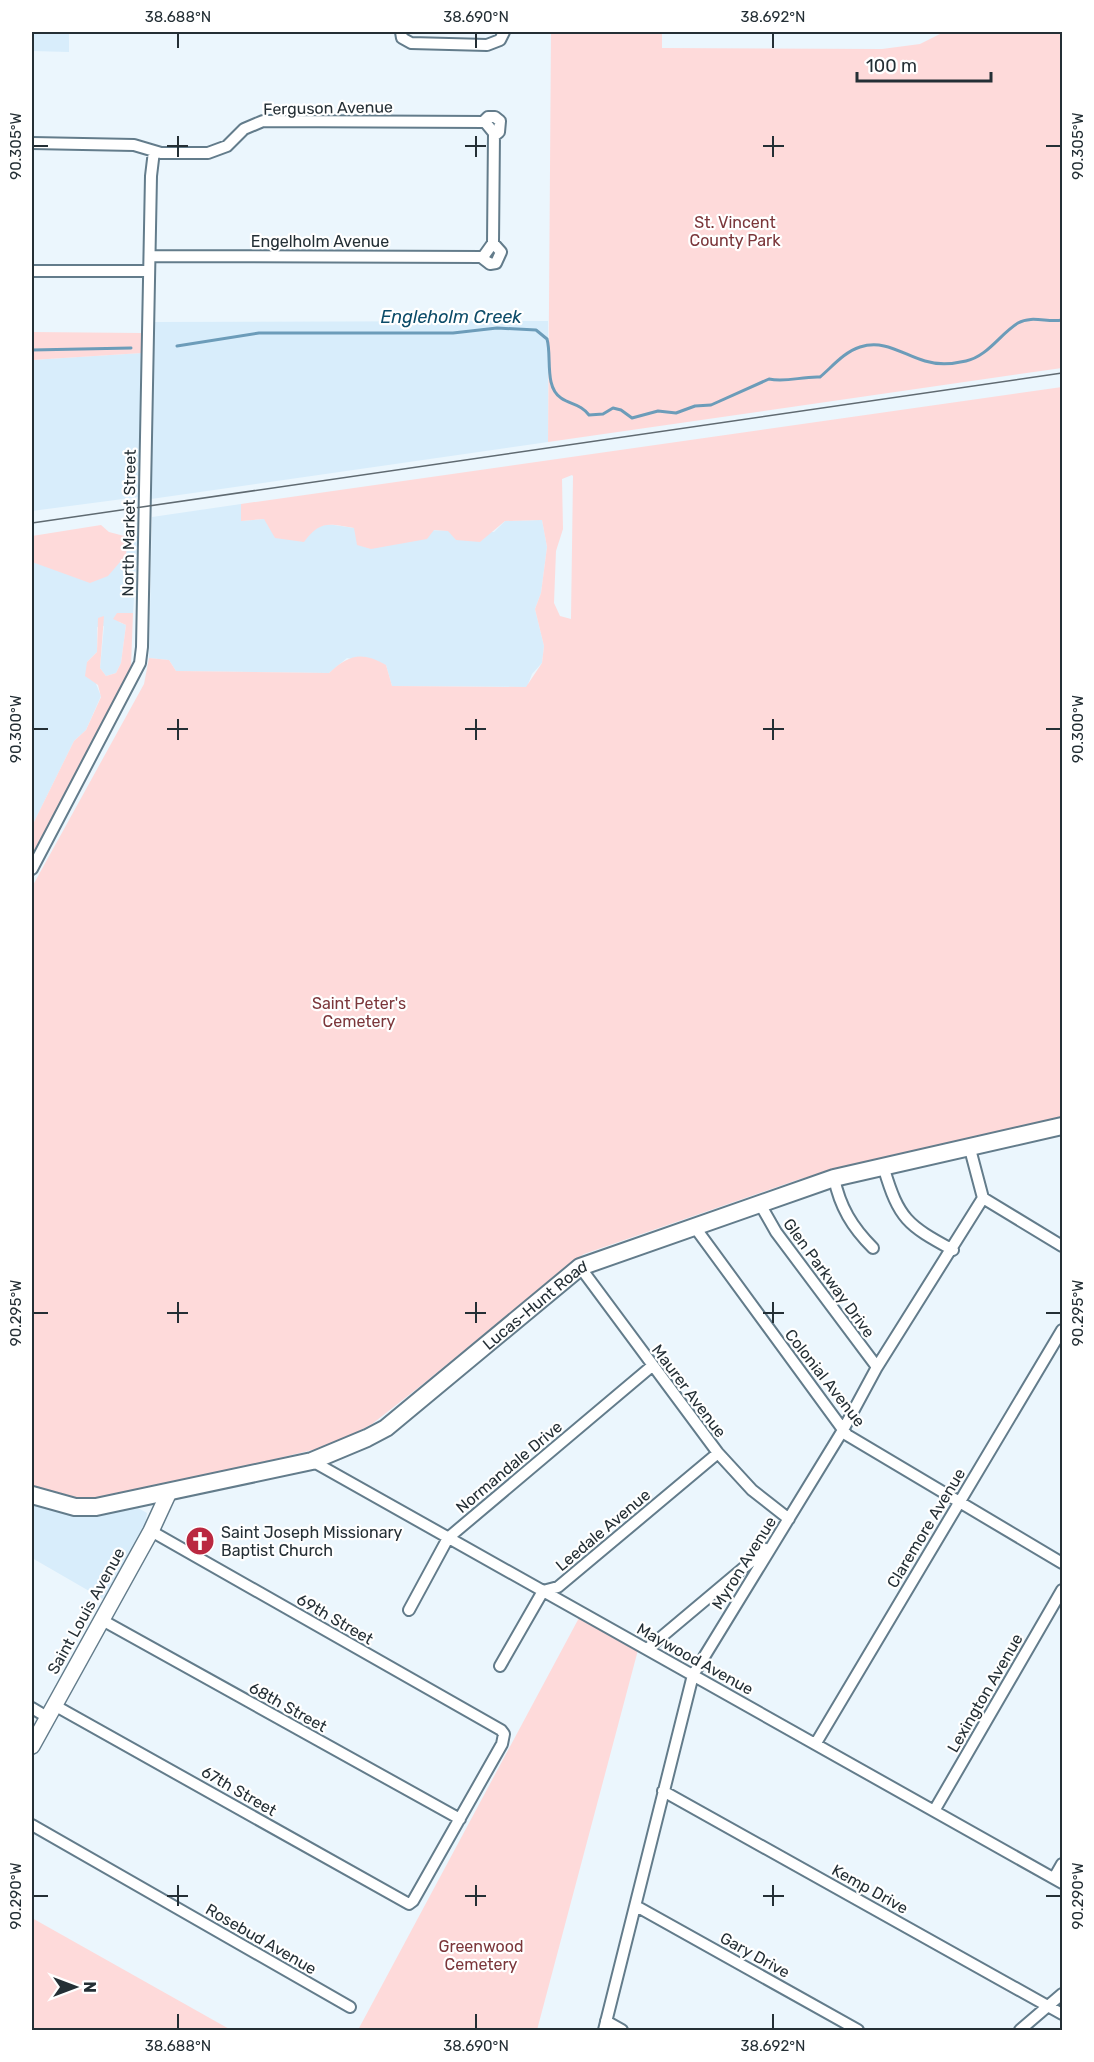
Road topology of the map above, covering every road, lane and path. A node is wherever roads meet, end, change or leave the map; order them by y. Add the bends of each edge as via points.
1 (401, 32) edge
2 (504, 32) edge
3 (32, 143) edge
4 (154, 152) junction
5 (487, 251) joint
6 (150, 256) junction
7 (32, 271) edge
8 (149, 271) junction
9 (32, 869) edge
10 (1062, 1126) edge
11 (970, 1149) junction
12 (884, 1169) junction
13 (834, 1178) junction
14 (983, 1198) junction
15 (760, 1204) junction
16 (694, 1226) junction
17 (1062, 1246) edge
18 (873, 1248) dead end
19 (953, 1250) junction
20 (580, 1268) junction
21 (1062, 1330) edge
22 (652, 1366) junction
23 (877, 1367) junction
24 (843, 1430) junction
25 (718, 1453) junction
26 (312, 1461) junction
27 (169, 1492) junction
28 (32, 1495) edge
29 (959, 1501) junction
30 (789, 1519) junction
31 (151, 1531) junction
32 (448, 1538) junction
33 (773, 1543) junction
34 (1062, 1563) edge
35 (1062, 1590) edge
36 (543, 1591) junction
37 (409, 1610) dead end
38 (102, 1620) junction
39 (647, 1649) junction
40 (500, 1666) dead end
41 (693, 1675) junction
42 (32, 1708) edge
43 (51, 1711) junction
44 (816, 1743) junction
45 (32, 1746) edge
46 (663, 1791) junction
47 (934, 1810) junction
48 (460, 1819) junction
49 (32, 1825) edge
50 (1062, 1864) edge
51 (1058, 1880) edge
52 (636, 1906) junction
53 (1062, 1994) edge
54 (1048, 2006) junction
55 (350, 2007) dead end
56 (1062, 2014) edge
57 (605, 2026) edge
58 (622, 2031) edge
59 (858, 2031) edge
60 (1020, 2031) edge

1 - 2 street via 402,38 411,44 488,45
3 - 4 street, Ferguson Avenue via 134,145
4 - 5 street, Ferguson Avenue via 216,152 249,125 263,122 489,128
4 - 6 street, North Market Street
5 - 6 street, Engelholm Avenue
6 - 8 street, North Market Street
7 - 8 street
8 - 9 street, North Market Street via 140,663
10 - 11 main road, Lucas-Hunt Road
11 - 12 main road, Lucas-Hunt Road
11 - 14 street
12 - 13 main road, Lucas-Hunt Road
12 - 19 street via 893,1200 904,1218
13 - 15 main road, Lucas-Hunt Road
13 - 18 street via 838,1198 852,1227
14 - 17 street
14 - 19 street, Myron Avenue
15 - 16 main road, Lucas-Hunt Road
15 - 23 street, Glen Parkway Drive via 776,1232
16 - 20 main road, Lucas-Hunt Road
16 - 24 street, Colonial Avenue
19 - 23 street, Myron Avenue
20 - 22 street, Maurer Avenue
20 - 26 main road, Lucas-Hunt Road via 386,1428
21 - 29 street, Claremore Avenue
22 - 25 street, Maurer Avenue
22 - 32 street, Normandale Drive
23 - 24 street, Myron Avenue
24 - 29 street, Colonial Avenue
24 - 30 street, Myron Avenue
25 - 30 street, Maurer Avenue via 752,1490
25 - 36 street, Leedale Avenue via 558,1587
26 - 27 main road, Lucas-Hunt Road
26 - 32 street, Maywood Avenue
27 - 28 main road, Lucas-Hunt Road via 87,1508
27 - 31 street, Saint Louis Avenue
29 - 34 street, Colonial Avenue
29 - 44 street, Claremore Avenue
30 - 33 street, Myron Avenue
31 - 38 street, Saint Louis Avenue
31 - 48 street, 69th Street via 504,1734
32 - 36 street, Maywood Avenue
32 - 37 street, Normandale Drive
33 - 39 street
33 - 41 street, Myron Avenue
35 - 47 street, Lexington Avenue
36 - 39 street, Maywood Avenue
36 - 40 street
38 - 43 street, Saint Louis Avenue
38 - 48 street, 68th Street
39 - 41 street, Maywood Avenue
41 - 44 street, Maywood Avenue
41 - 46 street, Myron Avenue
42 - 43 street, 67th Street
43 - 45 street, Saint Louis Avenue
43 - 48 street, 67th Street via 409,1904
44 - 47 street, Maywood Avenue
46 - 52 street, Myron Avenue
46 - 54 street, Kemp Drive
47 - 51 street, Maywood Avenue
49 - 55 street, Rosebud Avenue
50 - 51 street
52 - 57 street, Myron Avenue
52 - 59 street, Gary Drive
53 - 54 street
54 - 56 street, Kemp Drive
54 - 60 street
57 - 58 street

